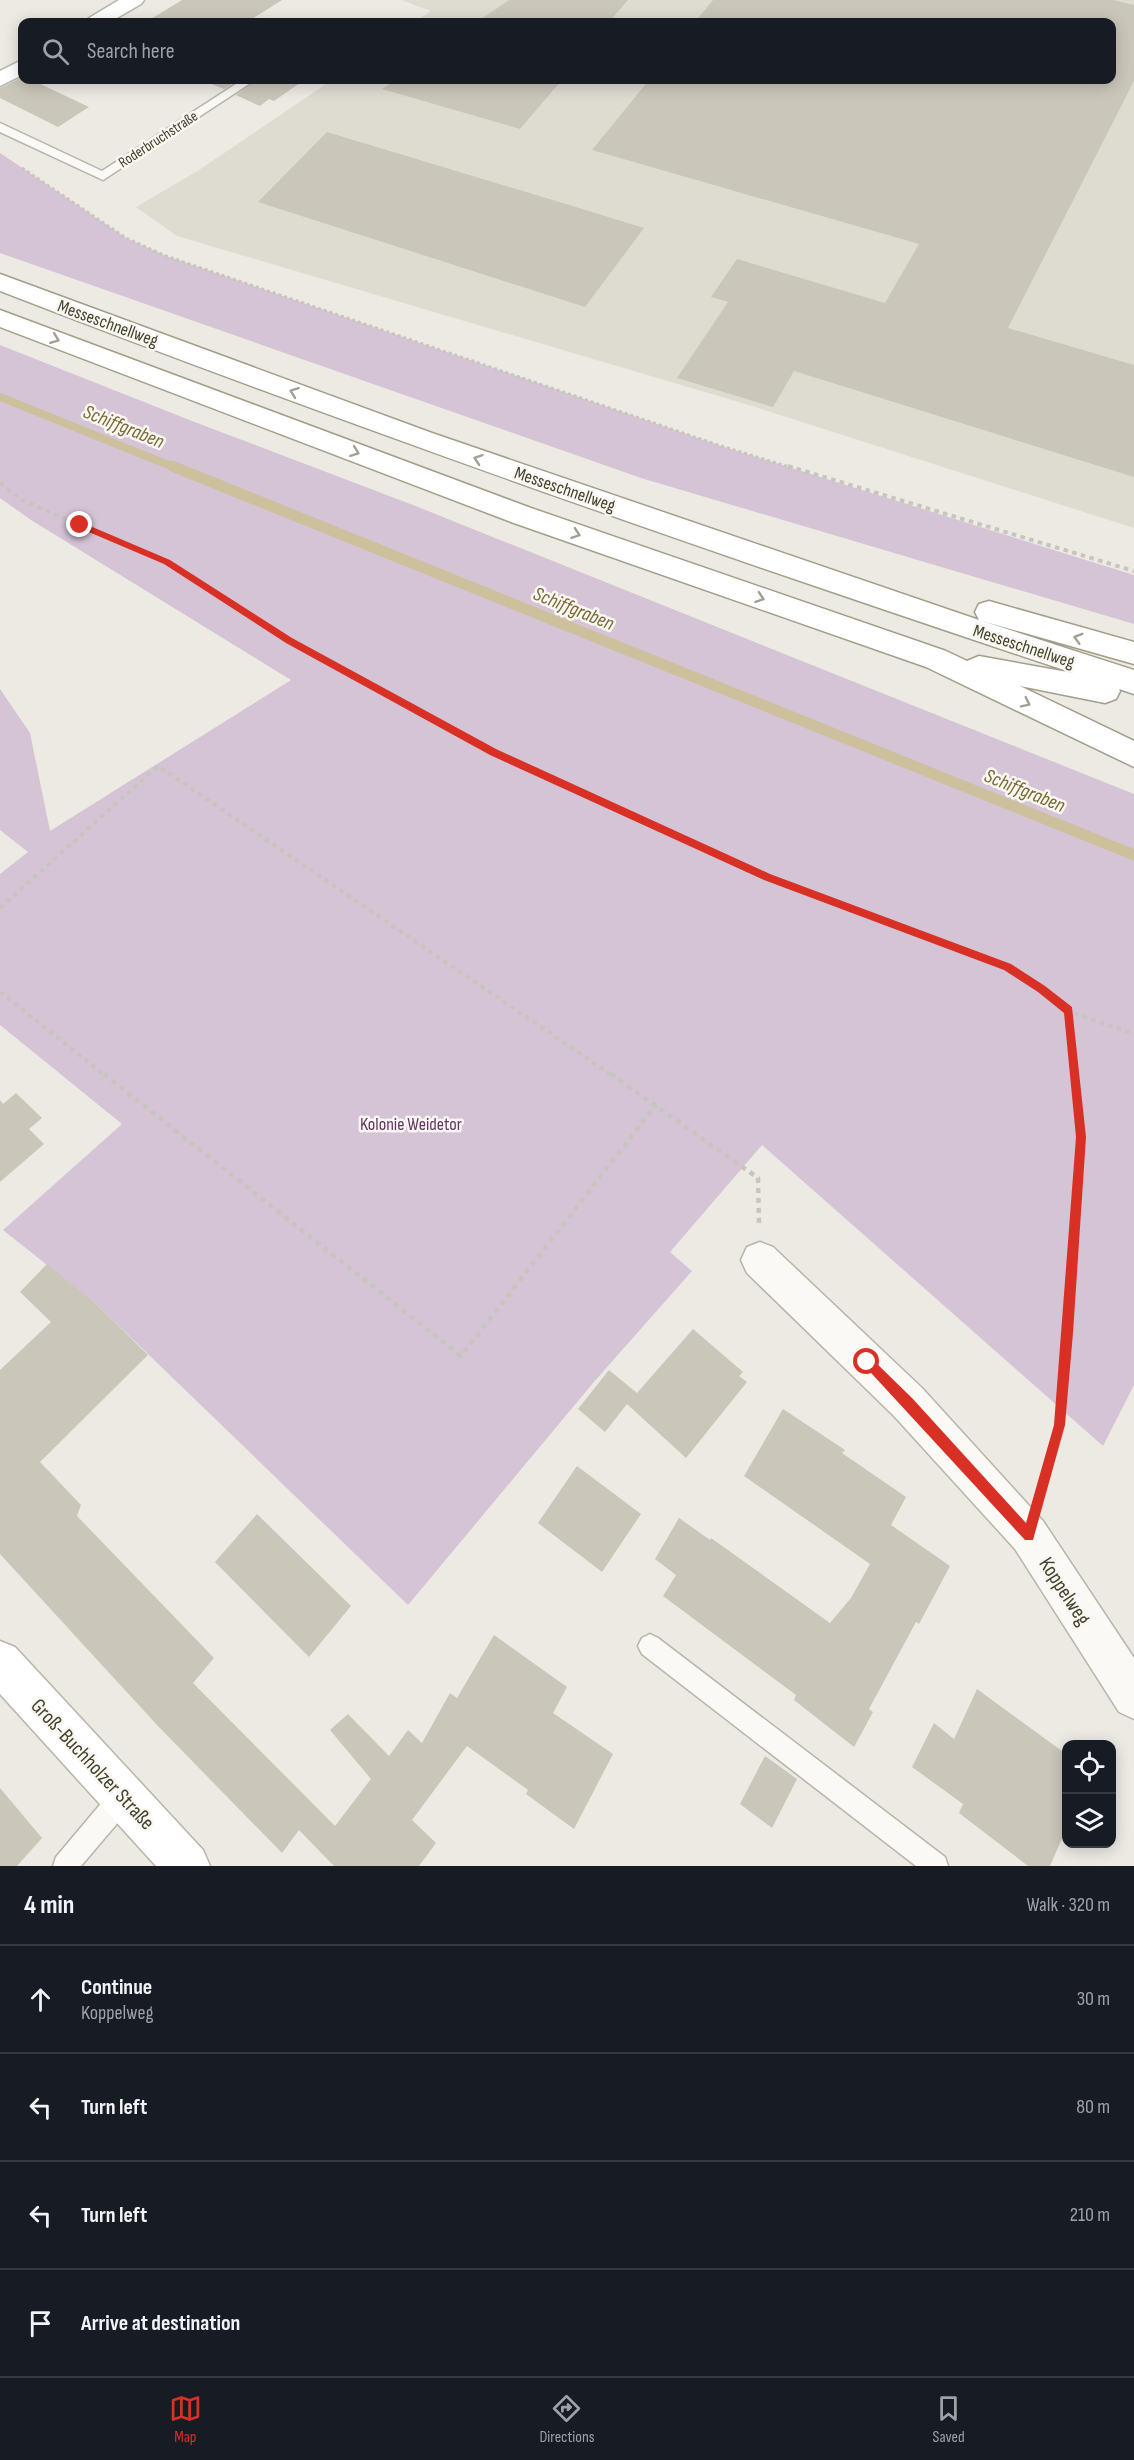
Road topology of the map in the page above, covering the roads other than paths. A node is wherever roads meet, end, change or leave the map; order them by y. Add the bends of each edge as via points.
1 (134, 0) edge
2 (103, 18) edge
3 (18, 69) edge
4 (0, 80) edge
5 (243, 84) edge
6 (0, 127) edge
7 (0, 282) edge
8 (0, 318) edge
9 (612, 506) junction
10 (1134, 654) edge
11 (936, 659) junction
12 (1134, 682) edge
13 (1134, 696) edge
14 (1134, 755) edge
15 (760, 1260) road end
16 (650, 1646) dead end
17 (0, 1662) edge
18 (1134, 1697) edge
19 (123, 1797) junction
20 (65, 1866) edge
21 (187, 1866) edge
22 (936, 1866) edge

1 - 2 main road
3 - 4 main road
5 - 6 lane, Roderbruchstraße via 103,176
9 -> 7 main road, Messeschnellweg
8 -> 11 main road, Messeschnellweg via 521,515
10 -> 9 main road
9 - 12 main road, Messeschnellweg
11 - 13 main road
11 -> 14 main road
15 - 18 street, Koppelweg via 908,1402 1029,1535
16 - 22 lane
17 - 19 main road, Groß-Buchholzer Straße
19 - 20 lane
19 - 21 main road, Groß-Buchholzer Straße

